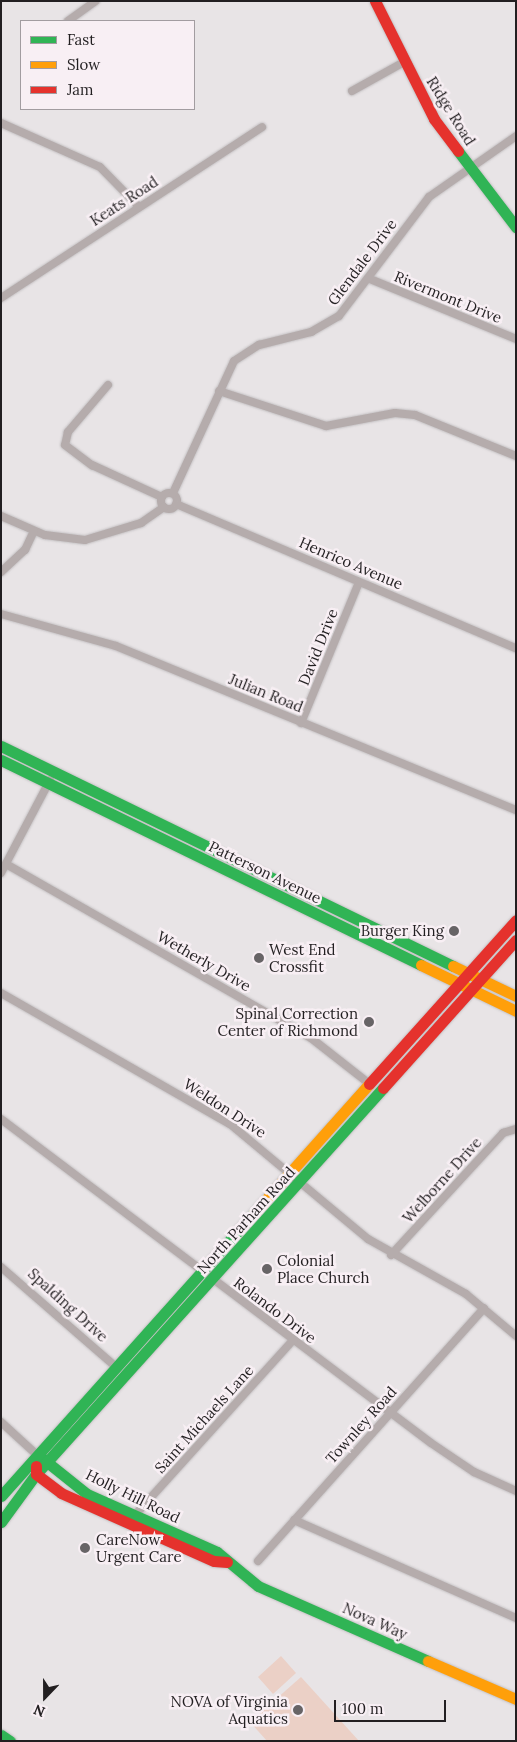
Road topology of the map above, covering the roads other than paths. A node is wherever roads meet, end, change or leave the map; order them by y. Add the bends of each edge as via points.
1 (96, 1) edge
2 (376, 1) edge
3 (69, 20) edge
4 (404, 62) junction
5 (352, 91) dead end
6 (1, 122) edge
7 (262, 127) dead end
8 (516, 136) edge
9 (469, 166) junction
10 (139, 207) junction
11 (516, 227) edge
12 (370, 279) junction
13 (1, 298) edge
14 (516, 339) edge
15 (108, 385) dead end
16 (219, 391) junction
17 (516, 456) edge
18 (173, 493) junction
19 (162, 497) junction
20 (176, 504) junction
21 (164, 507) junction
22 (1, 516) edge
23 (34, 531) junction
24 (1, 572) edge
25 (359, 582) junction
26 (1, 614) edge
27 (516, 648) edge
28 (301, 723) junction
29 (1, 746) edge
30 (1, 760) edge
31 (54, 772) junction
32 (48, 783) junction
33 (516, 810) edge
34 (6, 864) junction
35 (1, 873) edge
36 (516, 920) edge
37 (516, 940) edge
38 (469, 973) junction
39 (482, 980) junction
40 (460, 984) junction
41 (473, 990) junction
42 (1, 993) edge
43 (516, 996) edge
44 (516, 1011) edge
45 (370, 1084) junction
46 (380, 1093) junction
47 (1, 1119) edge
48 (516, 1129) edge
49 (290, 1172) junction
50 (302, 1180) junction
51 (391, 1255) junction
52 (1, 1267) edge
53 (201, 1272) junction
54 (212, 1280) junction
55 (484, 1308) junction
56 (516, 1336) edge
57 (293, 1340) junction
58 (116, 1366) junction
59 (390, 1413) junction
60 (1, 1422) edge
61 (36, 1454) junction
62 (48, 1462) junction
63 (36, 1474) junction
64 (516, 1491) edge
65 (1, 1496) edge
66 (135, 1515) junction
67 (294, 1520) junction
68 (1, 1522) edge
69 (258, 1561) dead end
70 (227, 1562) junction
71 (516, 1618) edge
72 (516, 1699) edge
73 (1, 1735) edge
74 (10, 1741) edge

1 - 3 street
2 - 4 main road, Ridge Road
4 - 5 street
4 - 9 main road, Ridge Road via 434,119
6 - 10 street via 100,167
7 - 10 street, Keats Road
8 - 9 street, Glendale Drive
9 - 11 main road, Ridge Road
9 - 12 street, Glendale Drive via 429,197
10 - 13 street, Keats Road
12 - 14 street, Rivermont Drive
12 - 16 street, Glendale Drive via 347,309 322,328 246,352 231,365
15 - 19 street via 64,443 92,465
16 - 17 street via 326,426 396,413 415,415
16 - 18 street, Glendale Drive
18 - 19 street
18 - 20 street
19 - 21 street
20 - 21 street
20 - 25 street, Henrico Avenue
21 - 23 street via 141,523 100,537 59,538
22 - 23 street
23 - 24 street via 25,550
25 - 27 street, Henrico Avenue
25 - 28 street, David Drive
26 - 28 street, Julian Road via 116,646
28 - 33 street, Julian Road
29 - 31 main road, Patterson Avenue
30 - 32 main road, Patterson Avenue
31 - 32 street
31 - 38 main road, Patterson Avenue
32 - 34 street
32 - 40 main road, Patterson Avenue
34 - 35 street
34 - 45 street, Wetherly Drive via 311,1038
36 - 38 main road, North Parham Road
37 - 39 main road, North Parham Road
38 - 39 main road, Patterson Avenue
38 - 40 main road, North Parham Road
39 - 41 main road, North Parham Road
39 - 43 main road, Patterson Avenue
40 - 41 main road, Patterson Avenue
40 - 45 main road, North Parham Road
41 - 44 main road, Patterson Avenue
41 - 46 main road, North Parham Road
42 - 49 street, Weldon Drive via 230,1124
45 - 46 street, Wetherly Drive
45 - 49 main road, North Parham Road
46 - 50 main road, North Parham Road
47 - 53 street, Rolando Drive
48 - 51 street, Welborne Drive via 503,1133
49 - 50 street, Weldon Drive
49 - 53 main road, North Parham Road
50 - 51 street, Weldon Drive
50 - 54 main road, North Parham Road
51 - 55 street, Weldon Drive via 452,1285
52 - 58 street, Spalding Drive
53 - 54 street, Rolando Drive
53 - 58 main road, North Parham Road
54 - 57 street, Rolando Drive
54 - 62 main road, North Parham Road
55 - 56 street, Weldon Drive
55 - 59 street, Townley Road
57 - 59 street, Rolando Drive
57 - 66 street, Saint Michaels Lane
58 - 61 main road, North Parham Road
59 - 64 street, Rolando Drive via 474,1472
59 - 67 street, Townley Road
60 - 61 street, Holly Hill Road
61 - 62 main road, Holly Hill Road
61 - 63 main road
61 - 65 main road, North Parham Road
62 - 63 main road, North Parham Road
62 - 66 main road, Holly Hill Road via 78,1488
63 - 68 main road, North Parham Road
63 - 70 main road, Holly Hill Road via 61,1493 214,1561
66 - 70 main road, Holly Hill Road via 217,1552
67 - 69 street, Townley Road
67 - 71 street
70 - 72 main road, Nova Way via 258,1586
73 - 74 main road

